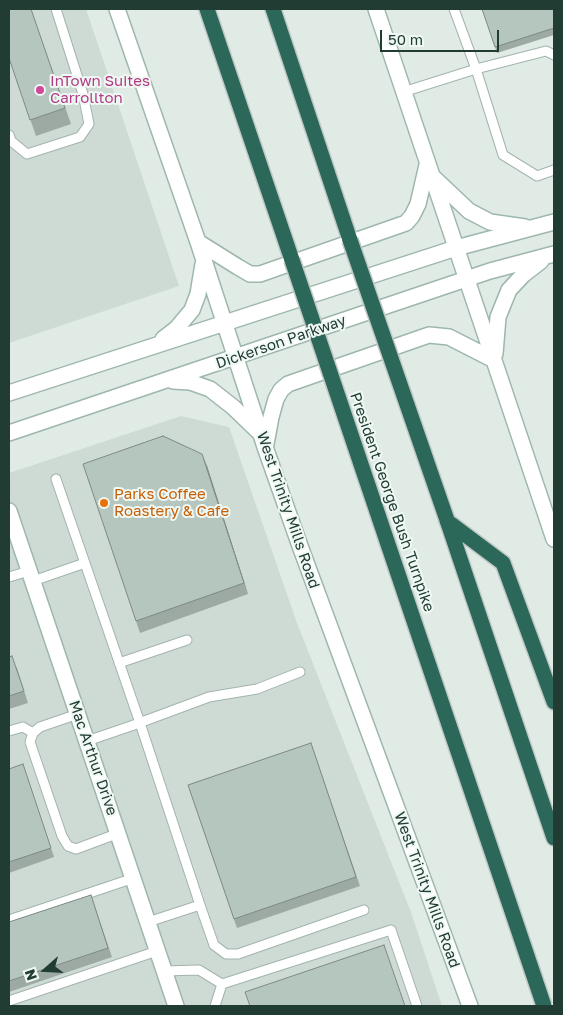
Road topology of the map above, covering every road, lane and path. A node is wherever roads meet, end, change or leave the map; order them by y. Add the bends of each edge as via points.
1 (56, 9) edge
2 (117, 9) edge
3 (207, 9) edge
4 (273, 9) edge
5 (376, 9) edge
6 (454, 9) edge
7 (554, 55) edge
8 (476, 69) junction
9 (403, 92) junction
10 (9, 134) edge
11 (554, 170) edge
12 (430, 171) junction
13 (554, 222) edge
14 (528, 228) junction
15 (198, 242) junction
16 (456, 248) junction
17 (550, 255) edge
18 (204, 260) junction
19 (467, 279) junction
20 (224, 323) junction
21 (155, 345) junction
22 (235, 356) junction
23 (494, 360) junction
24 (166, 381) junction
25 (9, 393) edge
26 (9, 433) edge
27 (263, 440) junction
28 (56, 478) dead end
29 (9, 511) edge
30 (447, 520) junction
31 (554, 539) edge
32 (85, 563) junction
33 (31, 576) junction
34 (9, 577) edge
35 (187, 640) dead end
36 (119, 663) junction
37 (300, 672) dead end
38 (554, 702) edge
39 (78, 714) junction
40 (140, 723) junction
41 (9, 732) edge
42 (32, 733) junction
43 (87, 740) junction
44 (119, 833) junction
45 (554, 838) edge
46 (134, 878) junction
47 (200, 905) junction
48 (364, 910) dead end
49 (9, 920) edge
50 (148, 922) junction
51 (157, 951) junction
52 (164, 971) junction
53 (222, 984) junction
54 (9, 1001) edge
55 (174, 1006) edge
56 (216, 1006) edge
57 (417, 1006) edge
58 (470, 1006) edge
59 (544, 1006) edge

1 - 10 lane via 83,94 89,124 80,137 27,154 11,140
2 - 15 main road, West Trinity Mills Road
3 - 59 highway, President George Bush Turnpike, bridge
4 - 30 highway, bridge
5 - 9 main road
6 - 8 lane
7 - 8 lane via 546,51
8 - 9 lane
8 - 11 lane via 503,155 538,176
9 - 12 main road
12 - 14 main road via 469,211 490,222
12 - 15 main road via 418,204 406,223 260,274 250,274 238,268
12 - 16 main road
13 - 14 main road
14 - 16 main road
15 - 18 main road, West Trinity Mills Road
16 - 19 main road
16 - 20 main road
17 - 19 main road, Dickerson Parkway
17 - 23 main road via 509,290 498,317
18 - 20 main road, West Trinity Mills Road
18 - 21 main road via 192,310 176,329
19 - 22 main road, Dickerson Parkway
19 - 23 main road
20 - 21 main road
20 - 22 main road, West Trinity Mills Road
21 - 25 main road
22 - 24 main road, Dickerson Parkway
22 - 27 main road, West Trinity Mills Road
23 - 27 main road via 449,337 429,335 288,384 276,399
23 - 31 main road
24 - 26 main road, Dickerson Parkway
24 - 27 main road via 190,382 210,389 233,407
27 - 58 main road, West Trinity Mills Road
28 - 32 lane
29 - 33 main road, Mac Arthur Drive
30 - 38 highway via 503,563
30 - 45 highway
32 - 33 lane
32 - 36 lane
33 - 34 lane
33 - 39 main road, Mac Arthur Drive
35 - 36 lane
36 - 40 lane
37 - 40 lane via 257,689 209,697
39 - 42 lane
39 - 43 main road, Mac Arthur Drive
40 - 43 lane
40 - 47 lane
41 - 42 lane via 23,727
42 - 44 lane via 30,742 68,846 76,849
43 - 44 main road, Mac Arthur Drive
44 - 46 main road, Mac Arthur Drive
46 - 49 lane
46 - 50 main road, Mac Arthur Drive
47 - 48 lane via 214,945 226,954 238,954
47 - 50 lane
50 - 51 main road, Mac Arthur Drive
51 - 52 main road, Mac Arthur Drive
51 - 54 lane
52 - 53 lane via 199,970
52 - 55 main road, Mac Arthur Drive
53 - 56 lane
53 - 57 lane via 391,930

